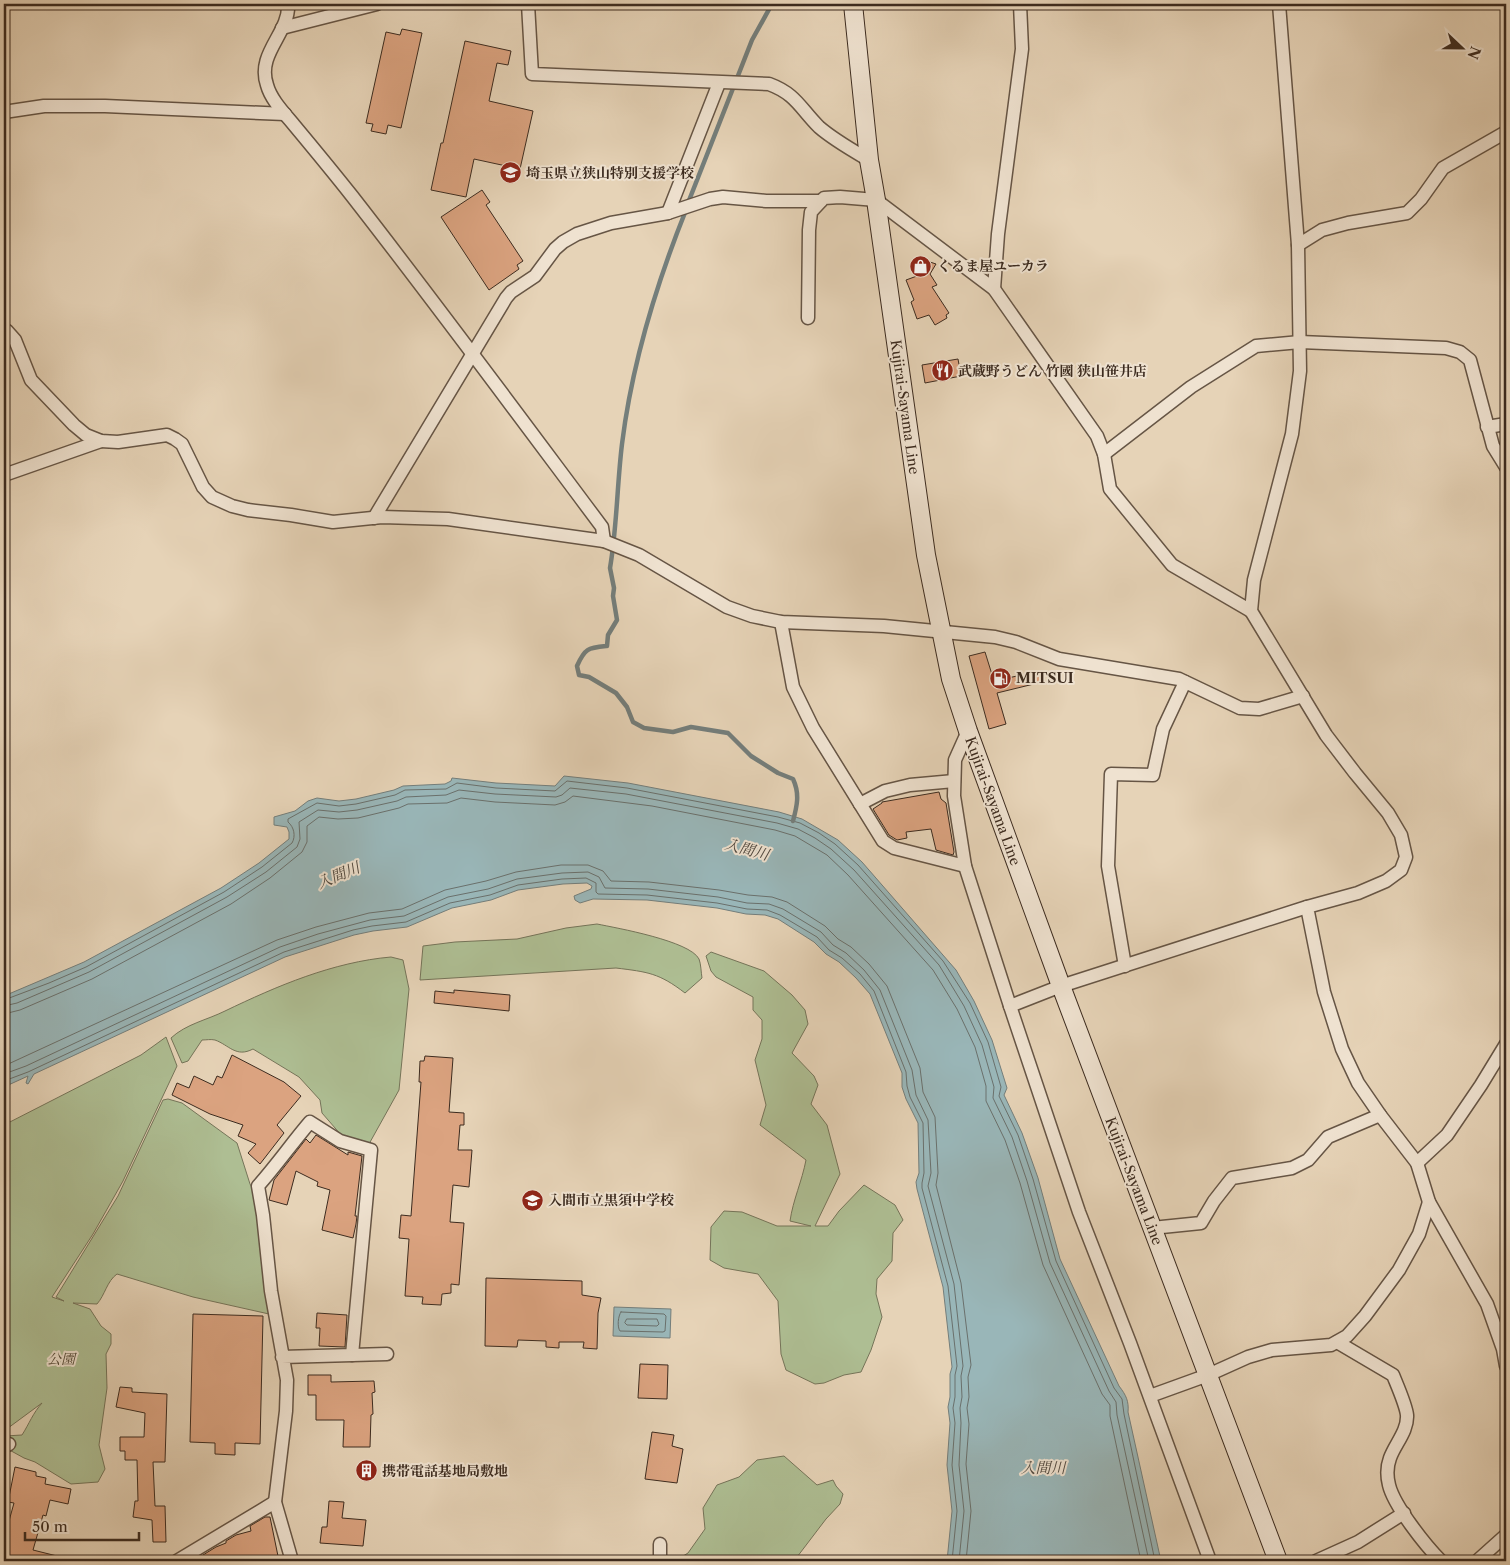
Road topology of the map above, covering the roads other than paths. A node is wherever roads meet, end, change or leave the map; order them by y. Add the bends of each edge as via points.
1 (288, 4) edge
2 (377, 4) edge
3 (528, 4) edge
4 (853, 4) edge
5 (1020, 4) edge
6 (1279, 4) edge
7 (282, 28) junction
8 (730, 83) junction
9 (4, 112) edge
10 (285, 114) junction
11 (1506, 132) edge
12 (869, 160) junction
13 (876, 200) junction
14 (821, 201) junction
15 (668, 213) junction
16 (1298, 244) junction
17 (994, 289) junction
18 (808, 318) dead end
19 (4, 329) edge
20 (1300, 342) junction
21 (472, 354) junction
22 (1506, 424) edge
23 (1487, 427) junction
24 (101, 441) junction
25 (1104, 454) junction
26 (1506, 466) edge
27 (4, 475) edge
28 (374, 518) junction
29 (604, 541) junction
30 (1250, 611) junction
31 (781, 622) junction
32 (940, 632) junction
33 (1185, 682) junction
34 (1304, 696) junction
35 (968, 731) junction
36 (954, 782) junction
37 (860, 804) junction
38 (966, 866) junction
39 (1307, 906) junction
40 (1125, 966) junction
41 (1062, 986) junction
42 (1010, 1006) junction
43 (1506, 1044) edge
44 (1380, 1115) junction
45 (1417, 1163) junction
46 (1428, 1202) junction
47 (1152, 1228) junction
48 (1338, 1342) junction
49 (388, 1354) dead end
50 (352, 1355) junction
51 (282, 1357) junction
52 (1506, 1366) edge
53 (1208, 1375) junction
54 (1150, 1396) junction
55 (275, 1502) junction
56 (1404, 1513) junction
57 (1506, 1535) edge
58 (660, 1544) dead end
59 (177, 1561) edge
60 (292, 1561) edge
61 (660, 1561) edge
62 (1210, 1561) edge
63 (1278, 1561) edge
64 (1316, 1561) edge
65 (1441, 1561) edge
66 (1477, 1561) edge

1 - 7 street
2 - 7 street
3 - 8 street via 532,74
4 - 12 main road, Kujirai-Sayama Line
5 - 17 street via 1022,49
6 - 16 street
7 - 10 street via 266,58 265,72 266,85
8 - 12 street via 769,84 785,91 836,141
8 - 15 street
9 - 10 street via 44,106 105,106
10 - 21 street
11 - 16 street via 1443,168 1407,213 1322,230
12 - 13 main road, Kujirai-Sayama Line
13 - 14 street via 840,196
13 - 17 street
13 - 32 main road, Kujirai-Sayama Line via 926,555
14 - 15 street via 723,197
14 - 18 street via 811,212
15 - 21 street via 611,223 563,242 536,276 518,286 506,298
16 - 20 street
17 - 25 street via 1098,436
19 - 24 street via 15,340 31,380 74,425
20 - 23 street via 1446,348 1460,352 1470,360
20 - 25 street via 1256,346 1191,387
20 - 30 street via 1300,371 1292,434 1254,580
21 - 28 street
21 - 29 street via 602,527
22 - 23 street
23 - 26 street via 1493,446
24 - 27 street
24 - 28 street via 118,442 167,435 182,444 203,487 212,497 232,506 333,522
25 - 30 street via 1110,489 1172,565
28 - 29 street via 448,518
29 - 31 street via 639,555 727,607
30 - 34 street
31 - 32 street
31 - 37 street via 793,687 813,728
32 - 33 street via 995,637 1059,660
32 - 35 main road, Kujirai-Sayama Line
33 - 34 street via 1240,708 1259,709
33 - 40 street via 1163,729 1153,775 1111,774 1108,866
34 - 39 street via 1326,735 1388,813 1402,835 1406,856 1401,870 1386,881 1358,893
35 - 36 street via 955,760
35 - 41 main road, Kujirai-Sayama Line
36 - 37 street via 910,785 885,791
36 - 38 street
37 - 38 street via 883,841 894,848
38 - 42 street
39 - 40 street
39 - 44 street via 1324,992 1342,1049 1358,1084
40 - 41 street
41 - 42 street
41 - 47 main road, Kujirai-Sayama Line
42 - 54 street via 1080,1212
43 - 45 street via 1448,1135
44 - 45 street
44 - 47 street via 1328,1137 1308,1160 1292,1168 1232,1178 1201,1223
45 - 46 street
46 - 48 street via 1419,1234 1399,1270 1365,1316
46 - 52 street via 1487,1304
47 - 53 main road, Kujirai-Sayama Line
48 - 53 street via 1272,1350
48 - 56 street via 1393,1375 1407,1415 1404,1431 1390,1458 1389,1486
49 - 50 street
50 - 51 street
50 - 51 street via 371,1150 340,1141 310,1122 258,1186
51 - 55 street via 287,1380 286,1411
53 - 54 street
53 - 63 main road, Kujirai-Sayama Line
54 - 62 street
55 - 59 street
55 - 60 street
56 - 64 street via 1358,1542
56 - 65 street via 1427,1547
57 - 66 street
58 - 61 street

